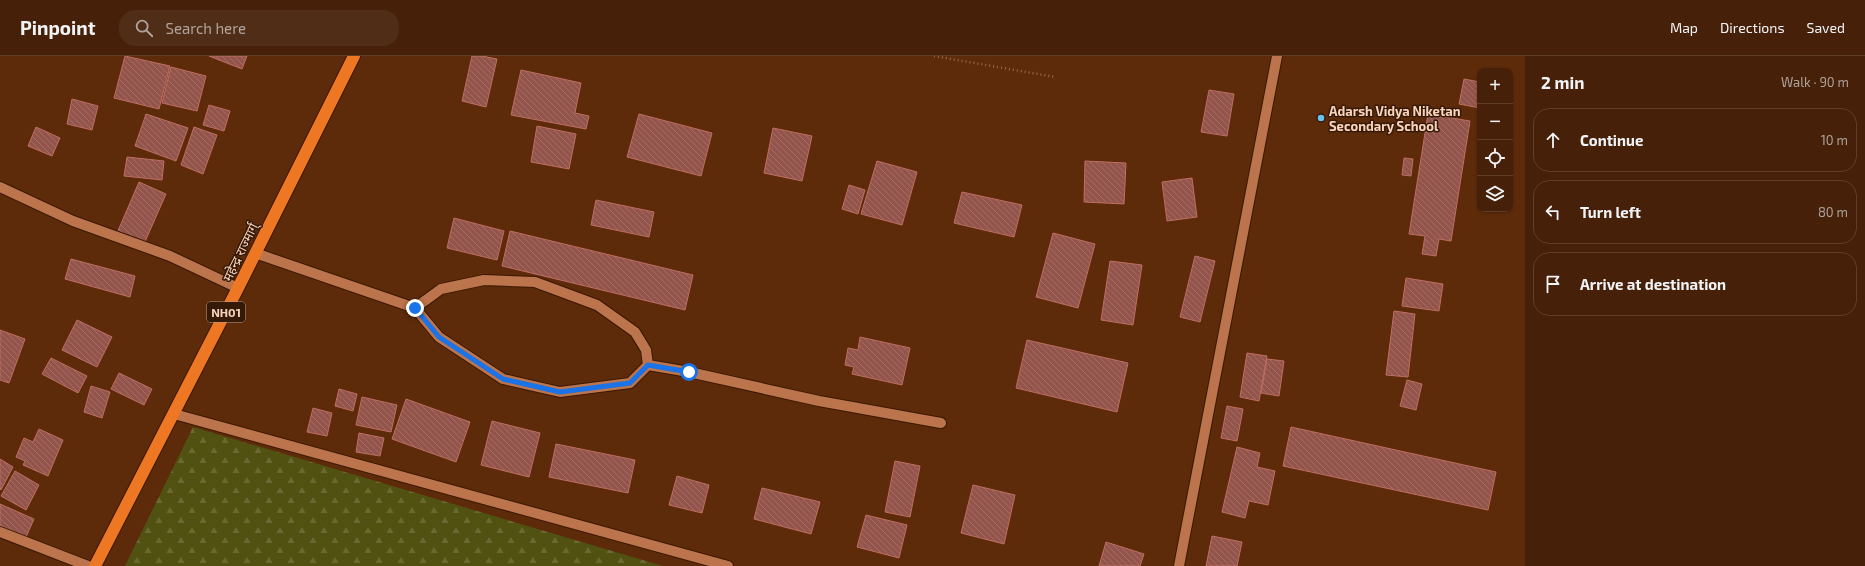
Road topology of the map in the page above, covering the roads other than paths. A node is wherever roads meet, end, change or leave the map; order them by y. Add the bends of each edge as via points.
1 (354, 56) edge
2 (1277, 56) edge
3 (0, 186) edge
4 (255, 253) junction
5 (238, 288) junction
6 (415, 308) junction
7 (648, 365) junction
8 (174, 414) junction
9 (941, 423) dead end
10 (0, 532) edge
11 (88, 566) edge
12 (95, 566) edge
13 (728, 566) edge
14 (1179, 566) edge

1 - 4 highway, महेन्द्र राज्मार्ग् / NH01
2 - 14 street
3 - 5 street via 72,221 170,256
4 - 5 highway, महेन्द्र राज्मार्ग् / NH01
4 - 6 street
5 - 8 highway, महेन्द्र राज्मार्ग् / NH01
6 - 7 street via 439,337 503,379 560,392 630,383
6 - 7 street via 441,288 484,280 536,282 597,305 635,332 646,350
7 - 9 street via 819,401
8 - 12 highway, महेन्द्र राज्मार्ग् / NH01
8 - 13 street
10 - 11 street

